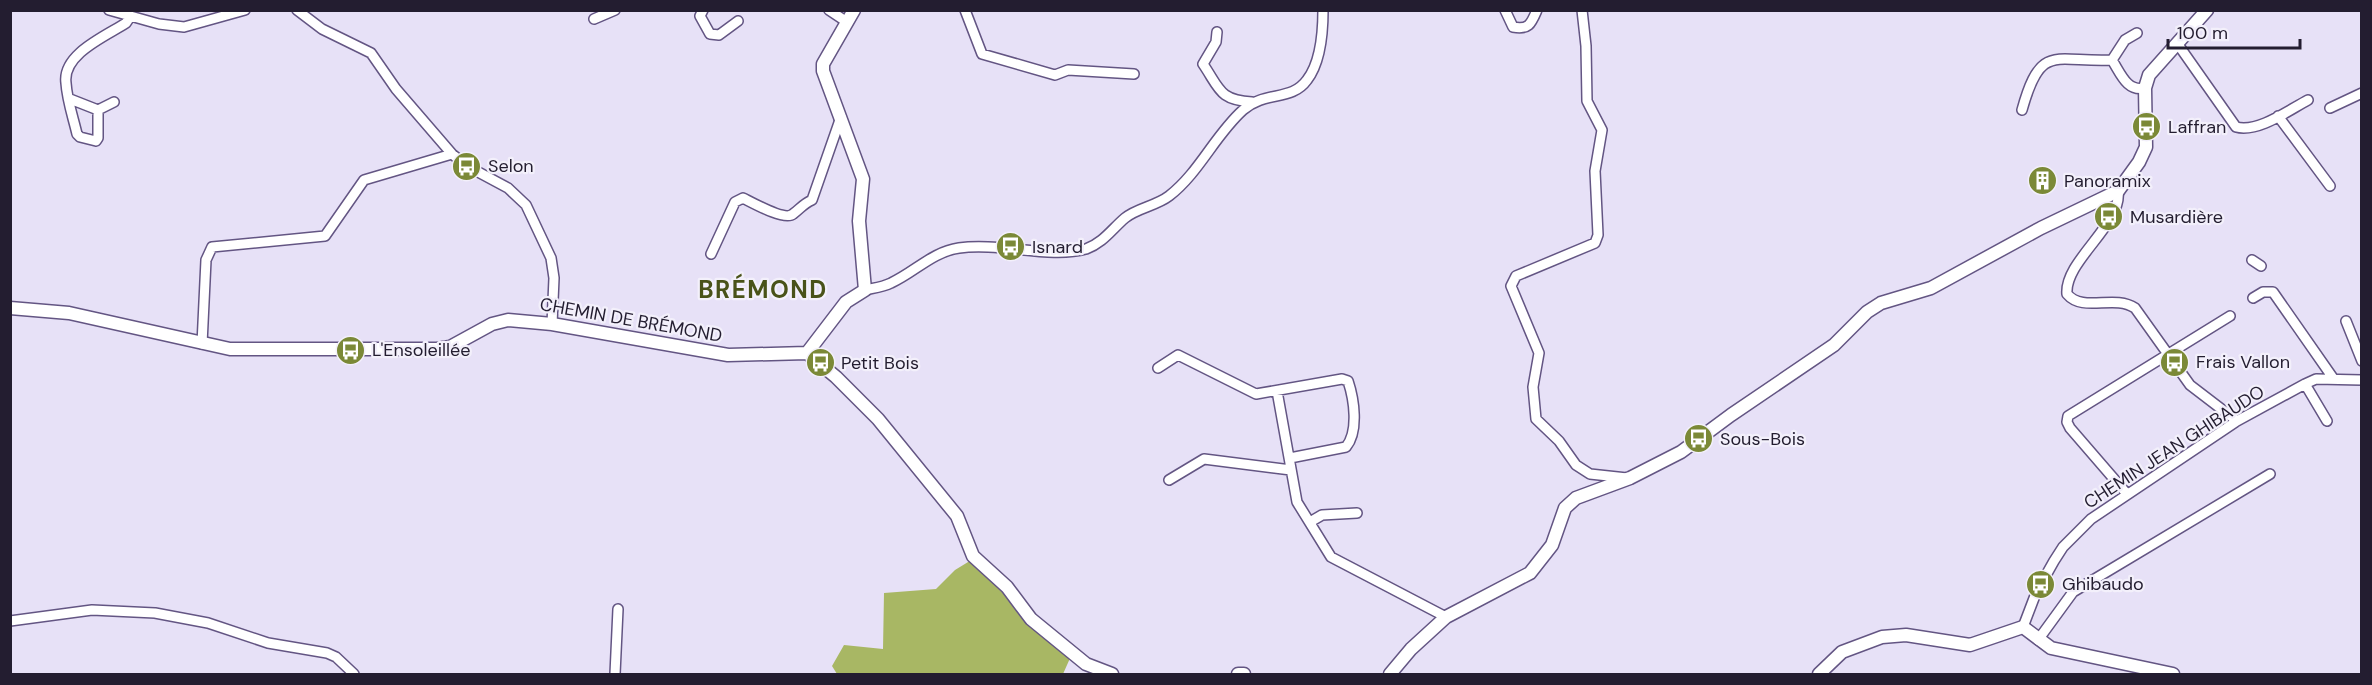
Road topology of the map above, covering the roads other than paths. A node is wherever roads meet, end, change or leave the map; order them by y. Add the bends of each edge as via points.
1 (109, 10) edge
2 (245, 10) edge
3 (297, 10) edge
4 (615, 10) edge
5 (703, 10) edge
6 (829, 10) edge
7 (854, 10) edge
8 (965, 10) edge
9 (1323, 10) edge
10 (1505, 10) edge
11 (1537, 10) edge
12 (1582, 10) edge
13 (2207, 10) edge
14 (130, 17) junction
15 (594, 19) dead end
16 (738, 21) dead end
17 (847, 22) junction
18 (1217, 32) dead end
19 (2137, 33) dead end
20 (2177, 43) junction
21 (2112, 60) junction
22 (1134, 74) dead end
23 (2145, 88) junction
24 (2361, 93) edge
25 (70, 99) junction
26 (2308, 100) dead end
27 (114, 102) dead end
28 (1252, 102) junction
29 (2330, 108) dead end
30 (98, 110) junction
31 (2022, 110) dead end
32 (2278, 116) junction
33 (841, 117) junction
34 (452, 154) junction
35 (2330, 186) dead end
36 (2118, 191) junction
37 (711, 254) dead end
38 (2252, 260) dead end
39 (2261, 266) dead end
40 (865, 290) junction
41 (2253, 298) dead end
42 (10, 308) edge
43 (2230, 316) dead end
44 (2346, 321) dead end
45 (552, 324) junction
46 (202, 344) junction
47 (807, 353) junction
48 (2169, 354) junction
49 (2361, 361) edge
50 (1158, 368) dead end
51 (2333, 378) junction
52 (2361, 380) edge
53 (2305, 384) junction
54 (1277, 391) junction
55 (2236, 421) junction
56 (2327, 421) dead end
57 (1290, 458) junction
58 (1291, 470) junction
59 (2270, 474) dead end
60 (1630, 478) junction
61 (1169, 480) dead end
62 (2127, 494) junction
63 (1357, 513) dead end
64 (1310, 522) junction
65 (618, 609) dead end
66 (1446, 617) junction
67 (10, 621) edge
68 (2023, 627) junction
69 (2038, 640) junction
70 (354, 675) edge
71 (615, 675) edge
72 (1112, 675) edge
73 (1238, 675) edge
74 (1244, 675) edge
75 (1390, 675) edge
76 (1819, 675) edge
77 (2173, 675) edge

1 - 14 street
2 - 14 street via 184,27
3 - 34 street via 322,29 371,53 396,89
4 - 15 street
5 - 16 street via 700,16 710,34 719,34
6 - 17 street
7 - 17 street
8 - 22 street via 982,54 1056,75 1068,70
9 - 28 street via 1321,42 1308,80 1291,93
10 - 11 street via 1513,27 1523,29 1531,25
12 - 60 street via 1587,100 1602,130 1595,171 1598,235 1595,243 1516,276 1511,286 1539,353 1533,387 1536,419 1576,465 1590,474
13 - 20 street
14 - 25 street via 73,59 66,70 65,83
17 - 33 street via 822,63
18 - 28 street via 1216,42 1203,64 1225,97
19 - 21 street via 2125,40
20 - 23 street via 2153,69
20 - 32 street via 2236,127 2245,129
21 - 23 street via 2129,87
21 - 31 street via 2060,57 2045,64 2034,74
23 - 36 street via 2146,147
24 - 29 street
25 - 30 street
25 - 30 street via 80,137 96,141
26 - 32 street
27 - 30 street
28 - 40 street via 1169,196 1126,217 1101,242 1061,252 961,248 937,254 893,283
32 - 35 street
33 - 37 street via 812,200 785,217 743,198 735,202
33 - 40 street via 863,178 859,220
34 - 45 street via 508,188 531,214 551,258
34 - 46 street via 364,180 325,236 212,247 206,260
36 - 48 street via 2109,217 2069,279 2067,294 2080,303 2126,302
36 - 60 street via 1931,288 1881,303 1834,345 1681,452
38 - 39 street
40 - 47 street via 846,302
41 - 51 street via 2272,291
42 - 46 street, CHEMIN DE BRÉMOND via 69,313
43 - 48 street
44 - 49 street
45 - 46 street, CHEMIN DE BRÉMOND via 500,321 450,347 437,349 242,350
45 - 47 street, CHEMIN DE BRÉMOND via 729,355
47 - 72 street via 878,419 957,516 973,556 1007,586 1032,619 1086,664
48 - 55 street via 2190,385
48 - 62 street via 2068,416 2070,428
50 - 54 street via 1178,355 1256,394
51 - 52 street, CHEMIN JEAN GHIBAUDO
51 - 53 street, CHEMIN JEAN GHIBAUDO
53 - 55 street, CHEMIN JEAN GHIBAUDO
53 - 56 street
54 - 57 street
54 - 57 street via 1342,379 1350,386 1354,430 1346,447
55 - 62 street, CHEMIN JEAN GHIBAUDO
57 - 58 street
58 - 61 street via 1204,459
58 - 64 street via 1297,502
59 - 69 street via 2073,592
60 - 66 street via 1570,502 1552,545 1530,573
62 - 68 street, CHEMIN JEAN GHIBAUDO via 2091,519 2063,547 2036,593
63 - 64 street via 1322,515
64 - 66 street via 1331,557
65 - 71 street
66 - 75 street
67 - 70 street via 92,610 155,613 327,653
68 - 69 street
68 - 76 street via 1970,645 1906,635 1882,637 1842,652
69 - 77 street via 2050,648 2084,657
73 - 74 street

